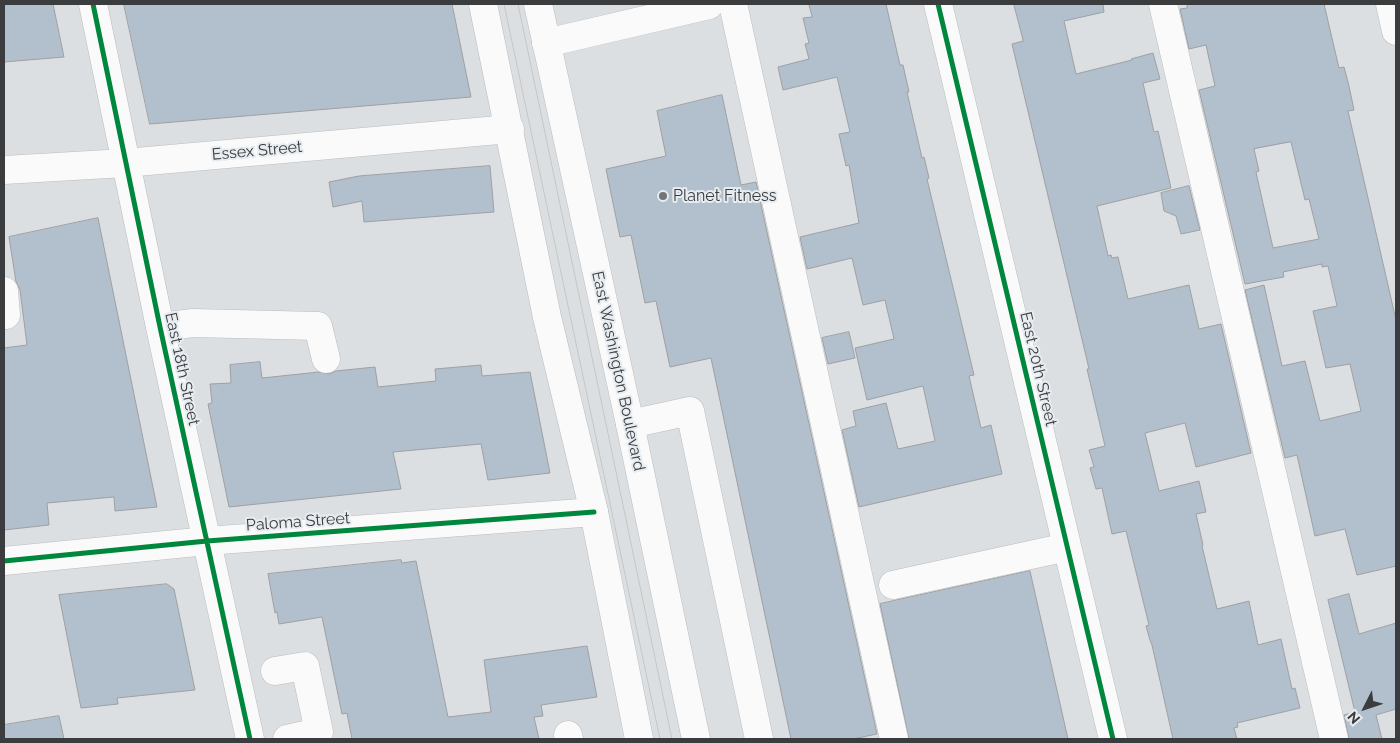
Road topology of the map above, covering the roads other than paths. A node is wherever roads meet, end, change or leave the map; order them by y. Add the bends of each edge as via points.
1 (93, 4) edge
2 (483, 4) edge
3 (538, 4) edge
4 (721, 4) edge
5 (938, 4) edge
6 (1163, 4) edge
7 (1390, 4) edge
8 (1396, 30) edge
9 (546, 43) junction
10 (510, 129) junction
11 (125, 163) junction
12 (4, 170) edge
13 (160, 327) junction
14 (326, 359) dead end
15 (630, 424) junction
16 (594, 512) junction
17 (206, 542) junction
18 (1067, 547) junction
19 (4, 561) edge
20 (893, 585) dead end
21 (275, 671) dead end
22 (750, 737) edge
23 (250, 739) edge
24 (287, 739) edge
25 (640, 739) edge
26 (696, 739) edge
27 (894, 739) edge
28 (1113, 739) edge
29 (1334, 739) edge

1 - 11 street, East 18th Street
2 - 10 street
3 - 9 street, East Washington Boulevard
4 - 9 street
4 - 27 street
5 - 18 street, East 20th Street
6 - 29 street
7 - 8 street
9 - 15 street, East Washington Boulevard
10 - 11 street, Essex Street
10 - 16 street via 547,317
11 - 12 street, Essex Street
11 - 13 street, East 18th Street
13 - 14 street via 193,323 318,326
13 - 17 street, East 18th Street
15 - 22 street via 690,411
15 - 26 street, East Washington Boulevard
16 - 17 street, Paloma Street
16 - 25 street
17 - 19 street, Paloma Street
17 - 23 street, East 18th Street
18 - 20 street
18 - 28 street, East 20th Street
21 - 24 street via 305,666 319,732

